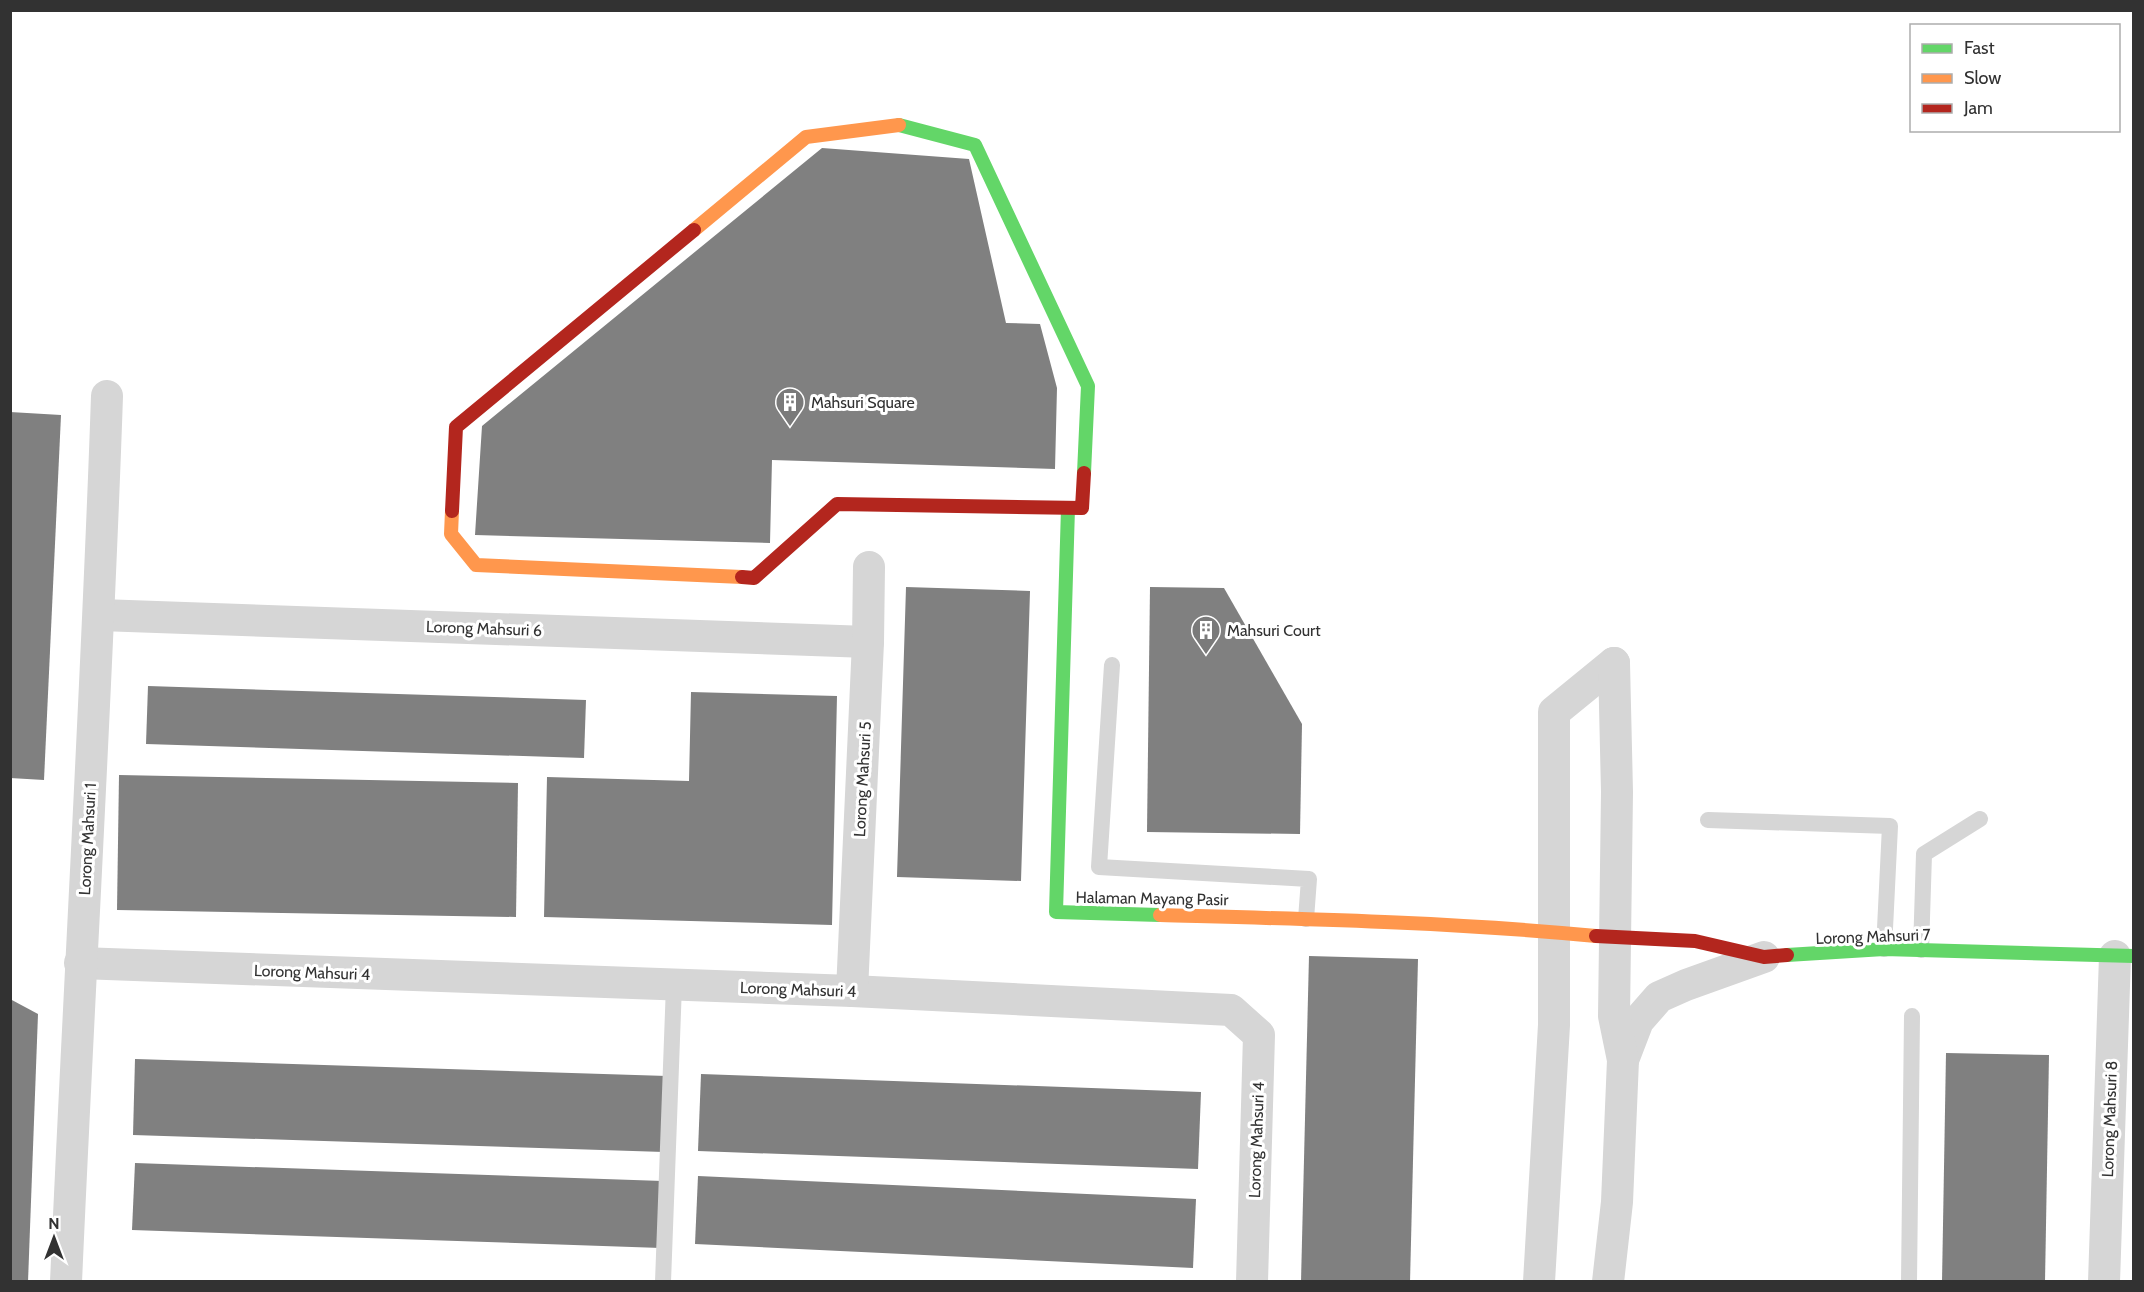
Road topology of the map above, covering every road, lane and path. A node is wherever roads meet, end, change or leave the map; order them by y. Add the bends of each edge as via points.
1 (107, 396) dead end
2 (1068, 508) junction
3 (869, 567) dead end
4 (100, 615) junction
5 (868, 642) junction
6 (1112, 665) dead end
7 (1980, 819) dead end
8 (1708, 820) dead end
9 (1306, 919) junction
10 (1554, 932) junction
11 (1615, 938) junction
12 (1884, 949) junction
13 (1921, 950) junction
14 (2124, 956) edge
15 (1764, 957) junction
16 (80, 963) junction
17 (674, 985) junction
18 (852, 991) junction
19 (1912, 1016) dead end
20 (1623, 1060) junction
21 (66, 1281) edge
22 (71, 1281) edge
23 (663, 1281) edge
24 (1252, 1281) edge
25 (1539, 1281) edge
26 (1608, 1281) edge
27 (1909, 1281) edge
28 (2104, 1281) edge

1 - 4 street, Lorong Mahsuri 1
2 - 2 street via 837,504 754,578 476,565 451,534 456,427 806,137 899,125 975,145 1088,386 1083,508
2 - 9 street, Halaman Mayang Pasir via 1056,912
3 - 5 street, Lorong Mahsuri 5
4 - 5 street, Lorong Mahsuri 6
4 - 16 street, Lorong Mahsuri 1
5 - 18 street, Lorong Mahsuri 5
6 - 9 lane via 1099,867 1309,879
7 - 13 lane via 1924,854
8 - 12 lane via 1890,826
9 - 10 street, Halaman Mayang Pasir
10 - 11 street, Halaman Mayang Pasir
10 - 11 street via 1554,712 1614,663
10 - 25 street via 1554,1025
11 - 15 street, Lorong Mahsuri 7 via 1695,941
11 - 20 street via 1614,1016
12 - 13 street, Lorong Mahsuri 7
12 - 15 street, Lorong Mahsuri 7
13 - 14 street, Lorong Mahsuri 7
14 - 28 street, Lorong Mahsuri 8
15 - 20 street via 1659,997 1638,1021
16 - 17 street, Lorong Mahsuri 4
16 - 21 street, Lorong Mahsuri 1
17 - 18 street, Lorong Mahsuri 4
17 - 23 lane
18 - 24 street, Lorong Mahsuri 4 via 1231,1010 1259,1035
19 - 27 lane
20 - 26 street via 1617,1202
21 - 22 street

